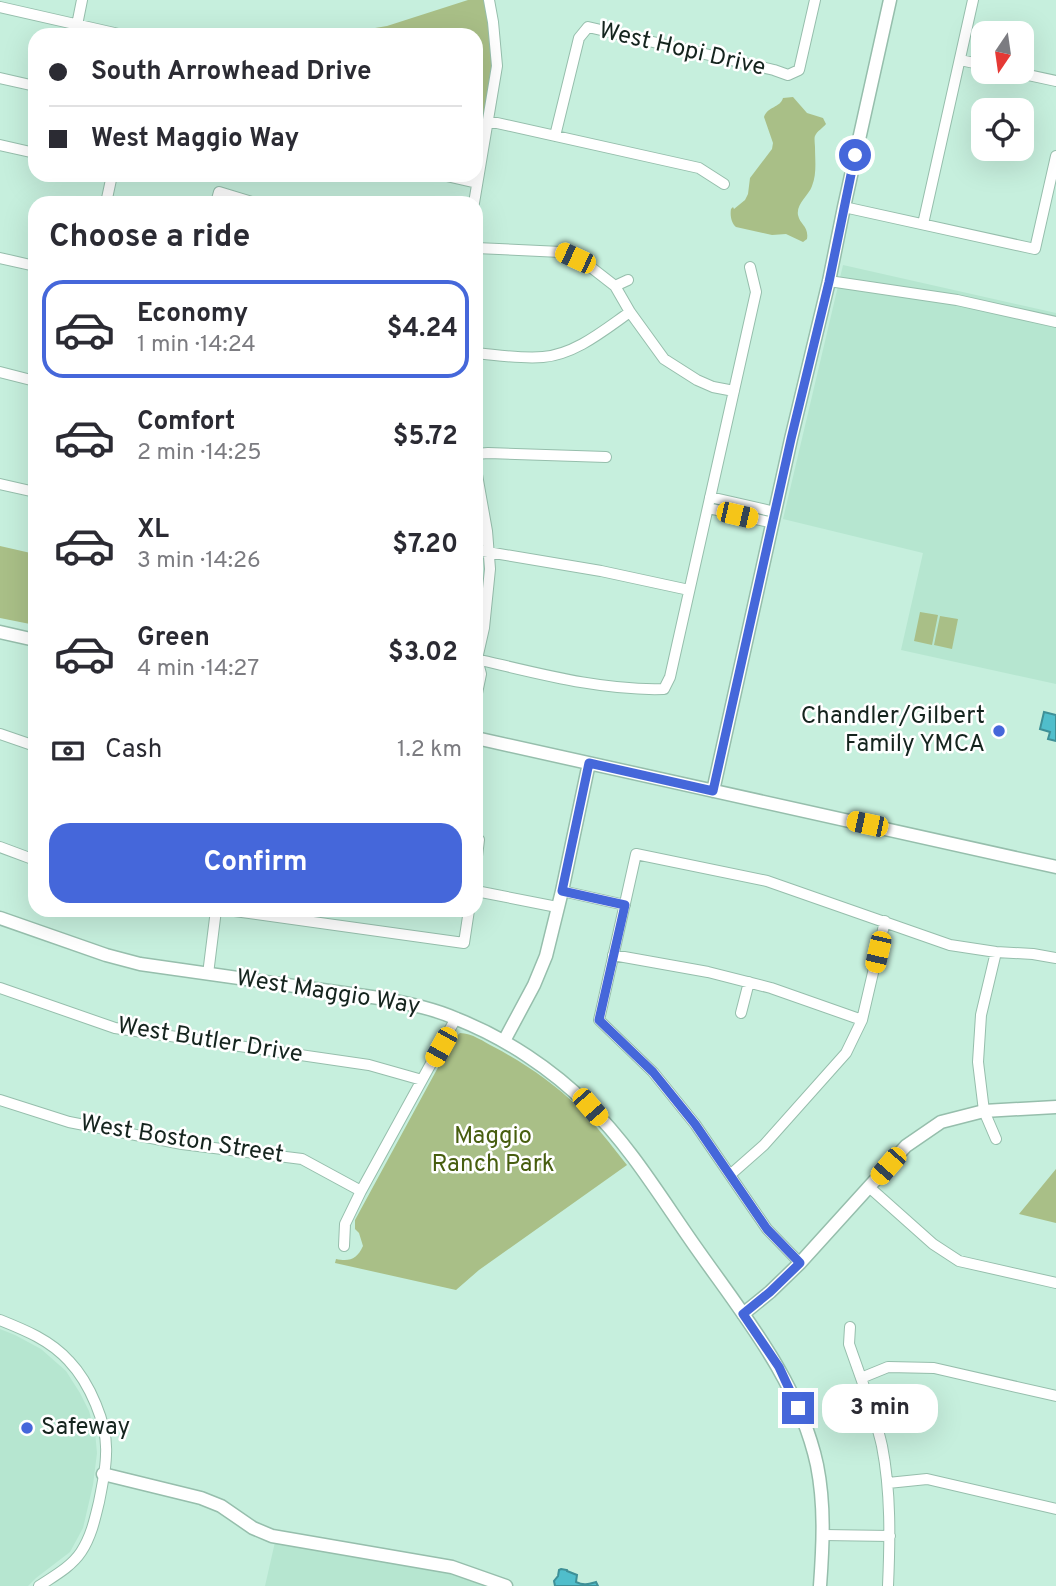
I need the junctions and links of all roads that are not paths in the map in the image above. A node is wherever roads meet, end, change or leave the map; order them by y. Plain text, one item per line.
1 (82, 0) edge
2 (489, 0) edge
3 (815, 0) edge
4 (890, 0) edge
5 (974, 0) edge
6 (0, 7) edge
7 (77, 25) junction
8 (91, 28) edge
9 (960, 60) junction
10 (971, 62) edge
11 (1034, 76) edge
12 (0, 78) edge
13 (1056, 81) edge
14 (28, 84) edge
15 (488, 121) junction
16 (555, 136) junction
17 (0, 145) edge
18 (483, 149) edge
19 (28, 151) edge
20 (1056, 156) edge
21 (473, 182) edge
22 (477, 183) joint
23 (724, 184) dead end
24 (475, 196) edge
25 (844, 206) junction
26 (923, 224) junction
27 (483, 248) edge
28 (0, 258) edge
29 (28, 264) edge
30 (750, 267) dead end
31 (628, 280) dead end
32 (829, 282) junction
33 (615, 286) junction
34 (630, 312) junction
35 (1056, 322) edge
36 (483, 354) edge
37 (0, 372) edge
38 (28, 378) edge
39 (734, 390) junction
40 (483, 454) edge
41 (607, 457) dead end
42 (0, 484) edge
43 (28, 490) edge
44 (710, 497) junction
45 (483, 508) edge
46 (708, 508) junction
47 (774, 518) junction
48 (483, 552) edge
49 (489, 553) junction
50 (689, 590) junction
51 (483, 622) edge
52 (0, 632) edge
53 (28, 638) edge
54 (483, 661) edge
55 (0, 734) edge
56 (483, 740) edge
57 (28, 744) edge
58 (589, 763) junction
59 (713, 791) junction
60 (0, 847) edge
61 (28, 857) edge
62 (1056, 867) edge
63 (562, 891) junction
64 (483, 892) edge
65 (625, 905) junction
66 (557, 907) junction
67 (215, 917) edge
68 (277, 917) edge
69 (469, 917) edge
70 (0, 918) edge
71 (885, 921) junction
72 (996, 953) junction
73 (613, 955) junction
74 (1056, 958) edge
75 (208, 974) junction
76 (749, 982) junction
77 (0, 988) edge
78 (741, 1013) dead end
79 (456, 1018) junction
80 (862, 1020) junction
81 (504, 1041) junction
82 (422, 1080) junction
83 (0, 1100) edge
84 (1056, 1107) edge
85 (984, 1111) junction
86 (996, 1139) dead end
87 (730, 1175) junction
88 (869, 1187) junction
89 (361, 1191) junction
90 (344, 1246) dead end
91 (800, 1263) junction
92 (1056, 1283) edge
93 (743, 1314) junction
94 (0, 1320) edge
95 (850, 1327) dead end
96 (861, 1378) junction
97 (1056, 1396) edge
98 (103, 1474) junction
99 (888, 1483) junction
100 (1056, 1509) edge
101 (824, 1535) junction
102 (890, 1536) junction
103 (39, 1586) edge
104 (506, 1586) edge
105 (820, 1586) edge
106 (888, 1586) edge

1 - 7 street
2 - 15 street
3 - 16 street, West Hopi Drive
4 - 25 street
5 - 9 street
6 - 7 street
7 - 8 street
9 - 10 street
9 - 26 street
11 - 13 street
12 - 14 street
15 - 16 street
15 - 18 street
16 - 23 street
17 - 19 street
20 - 26 street
21 - 22 street
22 - 24 street
25 - 26 street
25 - 32 street
27 - 33 street
28 - 29 street
30 - 39 street
31 - 33 street
32 - 35 street
32 - 47 street
33 - 34 street
34 - 36 street
34 - 39 street
37 - 38 street
39 - 44 street
40 - 41 street
42 - 43 street
44 - 46 street
44 - 47 street
45 - 49 street
46 - 47 street
46 - 50 street
47 - 59 street
48 - 49 street
49 - 50 street
49 - 51 street
50 - 54 street
52 - 53 street
55 - 57 street
56 - 58 street
58 - 59 street
58 - 63 street
59 - 62 street
60 - 61 street
63 - 65 street
63 - 66 street
64 - 66 street
65 - 71 street
65 - 73 street
66 - 81 street
67 - 75 street
68 - 69 street
70 - 75 street, West Maggio Way
71 - 72 street
71 - 80 street
72 - 74 street
72 - 85 street
73 - 76 street
73 - 87 street
75 - 79 street, West Maggio Way
76 - 78 street
76 - 80 street
77 - 82 street, West Butler Drive
79 - 81 street, West Maggio Way
79 - 82 street
80 - 87 street
81 - 93 street, West Maggio Way
82 - 89 street
83 - 89 street, West Boston Street
84 - 85 street
85 - 86 street
85 - 88 street
87 - 91 street
88 - 91 street
88 - 92 street
89 - 90 street
91 - 93 street
93 - 101 street, West Maggio Way
94 - 98 street
95 - 96 street
96 - 97 street
96 - 99 street
98 - 103 street
98 - 104 street
99 - 100 street
99 - 102 street
101 - 102 street
101 - 105 street, West Maggio Way
102 - 106 street

